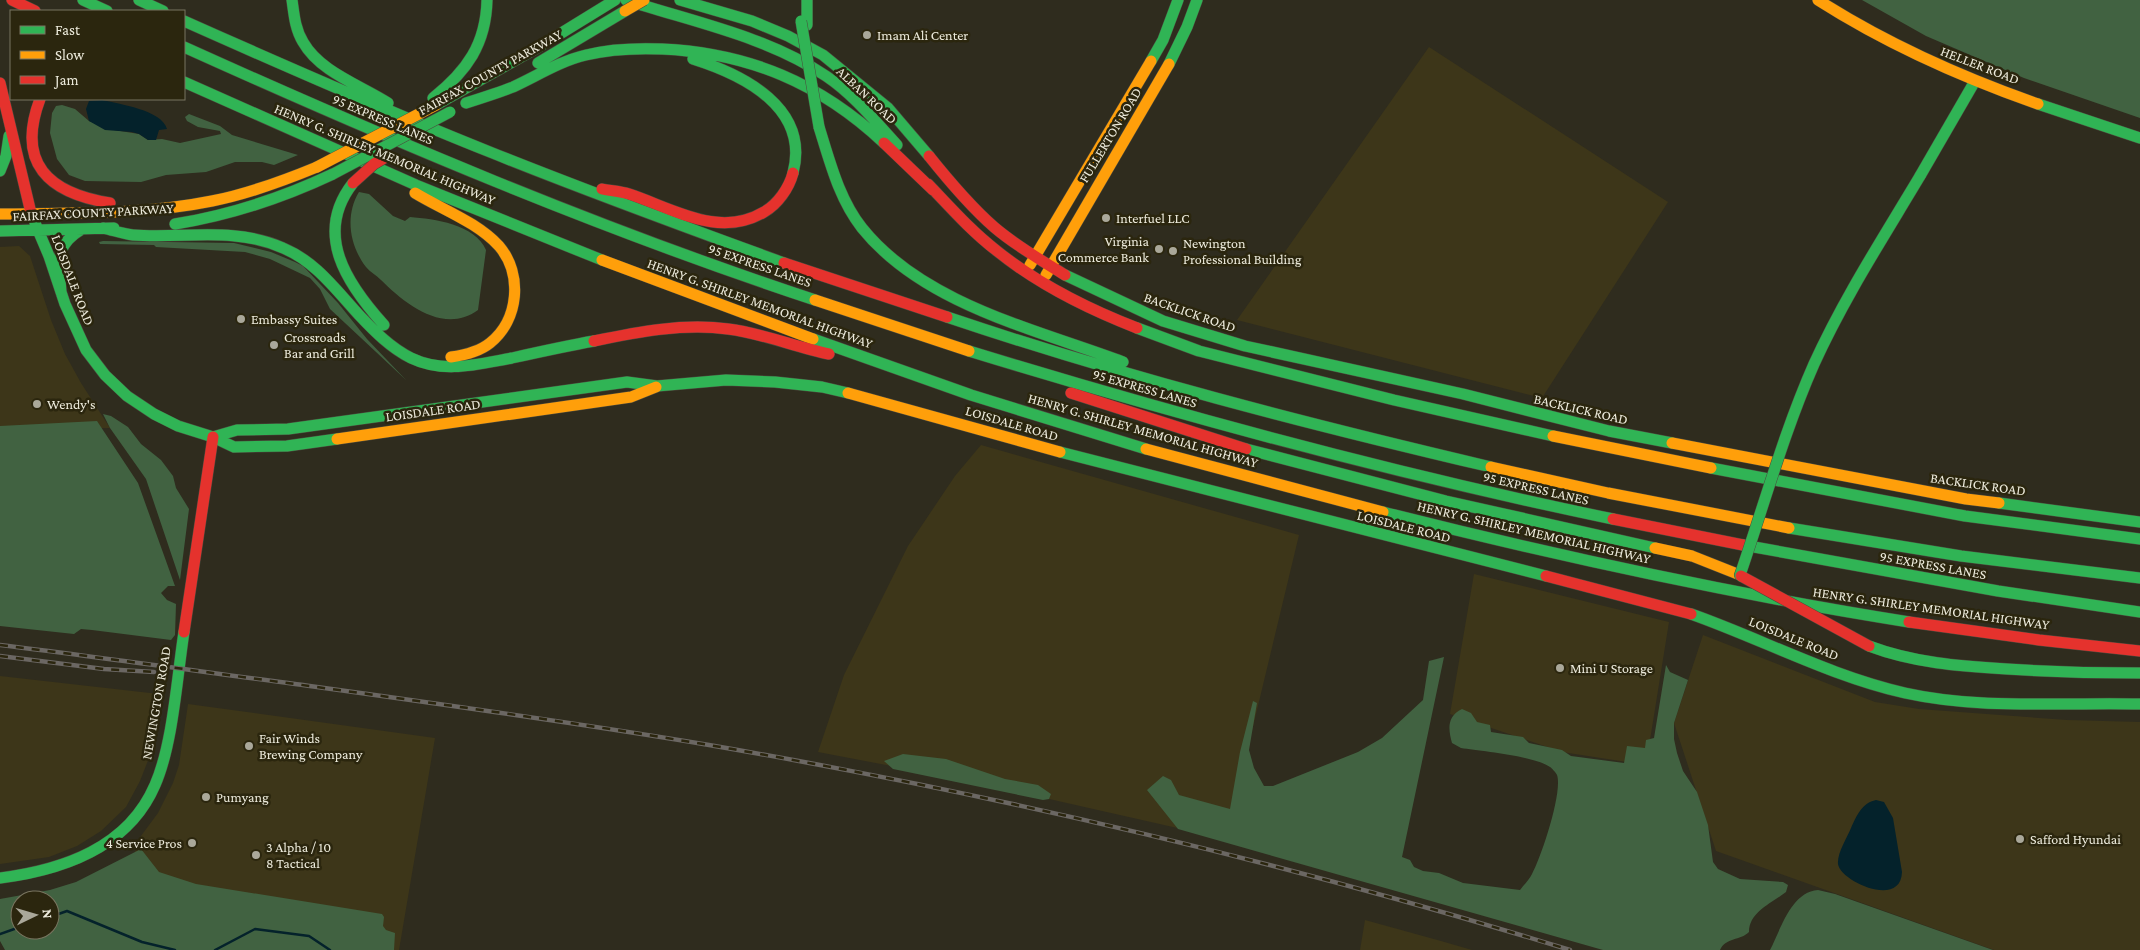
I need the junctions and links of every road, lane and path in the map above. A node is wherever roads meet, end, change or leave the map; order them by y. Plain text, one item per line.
1 (12, 0) edge
2 (83, 0) edge
3 (140, 0) edge
4 (292, 0) edge
5 (487, 0) edge
6 (644, 0) edge
7 (680, 0) edge
8 (800, 0) edge
9 (807, 0) edge
10 (1178, 0) edge
11 (1197, 0) edge
12 (1818, 0) edge
13 (612, 2) edge
14 (626, 4) edge
15 (33, 10) edge
16 (105, 10) edge
17 (161, 10) edge
18 (185, 21) edge
19 (804, 23) junction
20 (185, 47) edge
21 (656, 49) junction
22 (1976, 81) junction
23 (185, 82) edge
24 (0, 83) edge
25 (40, 100) edge
26 (432, 104) junction
27 (466, 104) junction
28 (211, 108) dead end
29 (450, 112) junction
30 (8, 113) junction
31 (276, 124) junction
32 (419, 124) junction
33 (2140, 138) edge
34 (379, 170) junction
35 (0, 171) edge
36 (562, 182) junction
37 (933, 190) junction
38 (213, 201) junction
39 (31, 213) junction
40 (0, 214) edge
41 (103, 228) junction
42 (82, 229) junction
43 (38, 230) junction
44 (0, 231) edge
45 (1035, 257) junction
46 (1050, 267) junction
47 (1026, 271) junction
48 (1042, 282) junction
49 (60, 292) junction
50 (956, 347) junction
51 (879, 362) junction
52 (657, 386) junction
53 (1207, 396) junction
54 (213, 437) junction
55 (2140, 522) edge
56 (2140, 539) edge
57 (1740, 575) junction
58 (2140, 578) edge
59 (2140, 612) edge
60 (2140, 651) edge
61 (2140, 672) edge
62 (2140, 704) edge
63 (0, 878) edge

1 - 15 main road
2 - 16 main road
3 - 17 main road
4 - 32 main road
5 - 26 main road
6 - 14 main road, FAIRFAX COUNTY PARKWAY, bridge
7 - 45 main road, ALBAN ROAD
8 - 19 main road
9 - 19 main road
10 - 45 main road, FULLERTON ROAD
11 - 46 main road, FULLERTON ROAD
12 - 22 main road, HELLER ROAD
13 - 26 main road, FAIRFAX COUNTY PARKWAY
14 - 27 main road, FAIRFAX COUNTY PARKWAY
14 - 37 main road, ALBAN ROAD
18 - 32 main road
19 - 53 main road, bridge
20 - 50 main road, 95 EXPRESS LANES
21 - 27 main road
21 - 36 main road
21 - 37 main road
22 - 33 main road, HELLER ROAD
22 - 57 main road, bridge
23 - 31 main road, HENRY G. SHIRLEY MEMORIAL HIGHWAY
24 - 30 main road
25 - 38 main road
26 - 38 main road, FAIRFAX COUNTY PARKWAY, bridge
27 - 29 main road, FAIRFAX COUNTY PARKWAY
28 - 31 main road
29 - 34 main road, bridge
29 - 41 main road, FAIRFAX COUNTY PARKWAY, bridge
30 - 35 main road
30 - 39 main road, LOISDALE ROAD
31 - 34 main road, HENRY G. SHIRLEY MEMORIAL HIGHWAY
32 - 36 main road
34 - 51 main road, HENRY G. SHIRLEY MEMORIAL HIGHWAY
36 - 53 main road
37 - 47 main road, ALBAN ROAD
38 - 39 main road, FAIRFAX COUNTY PARKWAY
39 - 40 main road, FAIRFAX COUNTY PARKWAY
39 - 43 main road, LOISDALE ROAD
41 - 42 main road, FAIRFAX COUNTY PARKWAY
41 - 51 main road
42 - 43 main road, FAIRFAX COUNTY PARKWAY
42 - 49 main road
43 - 44 main road, FAIRFAX COUNTY PARKWAY
43 - 49 main road, LOISDALE ROAD
45 - 46 main road, BACKLICK ROAD
45 - 47 main road, FULLERTON ROAD
46 - 48 main road, FULLERTON ROAD
46 - 55 main road, BACKLICK ROAD
47 - 48 main road, ALBAN ROAD
48 - 56 main road
49 - 54 main road, LOISDALE ROAD
50 - 57 main road
50 - 59 main road, 95 EXPRESS LANES
51 - 60 main road, HENRY G. SHIRLEY MEMORIAL HIGHWAY
52 - 54 main road, LOISDALE ROAD
52 - 54 main road, LOISDALE ROAD
52 - 62 main road, LOISDALE ROAD
53 - 58 main road
54 - 63 main road, NEWINGTON ROAD
57 - 61 main road, bridge

